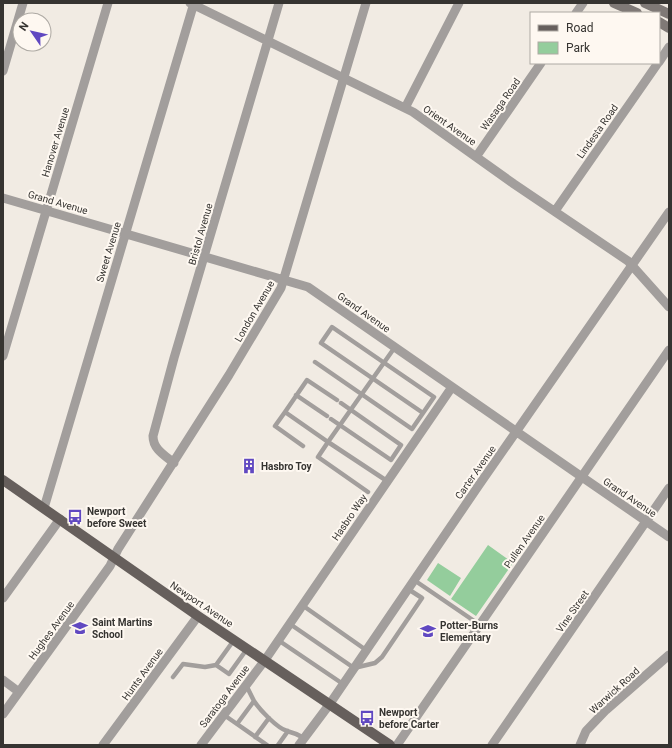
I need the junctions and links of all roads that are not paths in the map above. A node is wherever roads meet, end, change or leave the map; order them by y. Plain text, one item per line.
1 (23, 3) edge
2 (108, 3) edge
3 (279, 3) edge
4 (366, 3) edge
5 (459, 3) edge
6 (583, 3) edge
7 (614, 3) edge
8 (645, 3) edge
9 (192, 4) edge
10 (577, 12) edge
11 (635, 12) edge
12 (668, 12) edge
13 (663, 25) edge
14 (268, 41) junction
15 (669, 47) edge
16 (660, 59) edge
17 (541, 64) edge
18 (657, 64) edge
19 (3, 72) edge
20 (344, 78) junction
21 (405, 108) junction
22 (476, 158) junction
23 (3, 198) edge
24 (46, 211) junction
25 (555, 211) junction
26 (669, 212) edge
27 (125, 233) junction
28 (205, 257) junction
29 (632, 265) junction
30 (284, 280) junction
31 (669, 308) edge
32 (395, 347) junction
33 (669, 350) edge
34 (3, 356) edge
35 (315, 362) dead end
36 (384, 363) junction
37 (373, 378) junction
38 (452, 387) junction
39 (362, 394) junction
40 (296, 395) junction
41 (350, 409) junction
42 (285, 412) junction
43 (423, 413) junction
44 (340, 425) junction
45 (517, 432) junction
46 (328, 442) junction
47 (303, 446) dead end
48 (174, 463) junction
49 (582, 477) junction
50 (387, 481) junction
51 (4, 482) edge
52 (669, 488) edge
53 (368, 492) dead end
54 (44, 508) junction
55 (60, 519) junction
56 (647, 521) junction
57 (669, 536) edge
58 (114, 557) junction
59 (414, 580) junction
60 (408, 589) junction
61 (3, 598) edge
62 (302, 605) junction
63 (198, 616) junction
64 (290, 624) junction
65 (480, 625) junction
66 (234, 640) junction
67 (278, 640) junction
68 (247, 649) junction
69 (366, 650) junction
70 (669, 655) edge
71 (264, 660) junction
72 (216, 665) junction
73 (354, 668) junction
74 (173, 677) dead end
75 (3, 680) edge
76 (343, 684) junction
77 (246, 685) junction
78 (19, 692) junction
79 (254, 701) junction
80 (330, 705) junction
81 (3, 714) edge
82 (224, 715) junction
83 (269, 718) junction
84 (237, 724) junction
85 (288, 731) junction
86 (255, 737) junction
87 (302, 742) edge
88 (104, 745) edge
89 (202, 745) edge
90 (267, 745) edge
91 (278, 745) edge
92 (390, 745) edge
93 (397, 745) edge
94 (492, 745) edge
95 (580, 745) edge

1 - 19 street
2 - 24 street, Hanover Avenue
3 - 14 street, Bristol Avenue
4 - 20 street, London Avenue
5 - 21 street
6 - 10 street
7 - 11 street
8 - 12 street
9 - 14 street, Orient Avenue
9 - 27 street, Sweet Avenue
12 - 13 lane
14 - 20 street, Orient Avenue
14 - 28 street, Bristol Avenue
15 - 16 street, Lindesta Road
17 - 22 street, Wasaga Road
18 - 25 street, Lindesta Road
20 - 21 street, Orient Avenue
20 - 30 street, London Avenue
21 - 22 street, Orient Avenue
22 - 25 street, Orient Avenue
23 - 24 street, Grand Avenue
24 - 27 street, Grand Avenue
24 - 34 street, Hanover Avenue
25 - 29 street, Orient Avenue
26 - 29 street, Carter Avenue
27 - 28 street, Grand Avenue
27 - 54 street, Sweet Avenue
28 - 30 street, Grand Avenue
28 - 48 street, Bristol Avenue
29 - 31 street, Orient Avenue
29 - 45 street, Carter Avenue
30 - 32 street, Grand Avenue
30 - 48 street, London Avenue
32 - 36 lane
32 - 38 street, Grand Avenue
33 - 49 street, Pullen Avenue
35 - 39 lane
36 - 37 lane
36 - 37 lane
36 - 43 lane
37 - 39 lane
37 - 43 lane
38 - 45 street, Grand Avenue
38 - 50 street, Hasbro Way
39 - 41 lane
39 - 43 lane
40 - 41 lane
40 - 42 lane
40 - 44 lane
41 - 44 lane
41 - 44 lane
42 - 46 lane
42 - 47 lane
44 - 46 lane
45 - 49 street, Grand Avenue
45 - 59 street, Carter Avenue
46 - 50 lane
46 - 53 lane
48 - 58 street, London Avenue
49 - 56 street, Grand Avenue
49 - 65 street, Pullen Avenue
50 - 62 street, Hasbro Way
51 - 54 main road, Newport Avenue
52 - 56 street, Vine Street
54 - 55 main road, Newport Avenue
55 - 58 main road, Newport Avenue
55 - 61 street
56 - 57 street, Grand Avenue
56 - 94 street, Vine Street
58 - 63 main road, Newport Avenue
58 - 78 street, Hughes Avenue
59 - 60 street, Carter Avenue
59 - 65 lane
60 - 69 street, Carter Avenue
60 - 73 lane
62 - 64 street, Hasbro Way
62 - 69 lane
63 - 66 main road, Newport Avenue
63 - 88 street, Hunts Avenue
64 - 67 street, Hasbro Way
64 - 73 lane
65 - 93 street, Pullen Avenue
66 - 68 main road, Newport Avenue
66 - 72 lane
67 - 71 street, Hasbro Way
67 - 76 lane
68 - 71 main road, Newport Avenue
68 - 72 lane
69 - 73 street, Carter Avenue
70 - 95 street, Warwick Road
71 - 77 street, Saratoga Avenue
71 - 80 main road, Newport Avenue
72 - 74 lane
73 - 76 street, Carter Avenue
75 - 78 street
76 - 80 street, Carter Avenue
77 - 79 lane
77 - 82 street, Saratoga Avenue
78 - 81 street, Hughes Avenue
79 - 83 lane
79 - 84 lane
80 - 87 street, Carter Avenue
80 - 92 main road, Newport Avenue
82 - 84 lane
82 - 89 street, Saratoga Avenue
83 - 85 lane
83 - 86 lane
84 - 86 lane
85 - 87 lane
85 - 91 lane
86 - 90 lane

